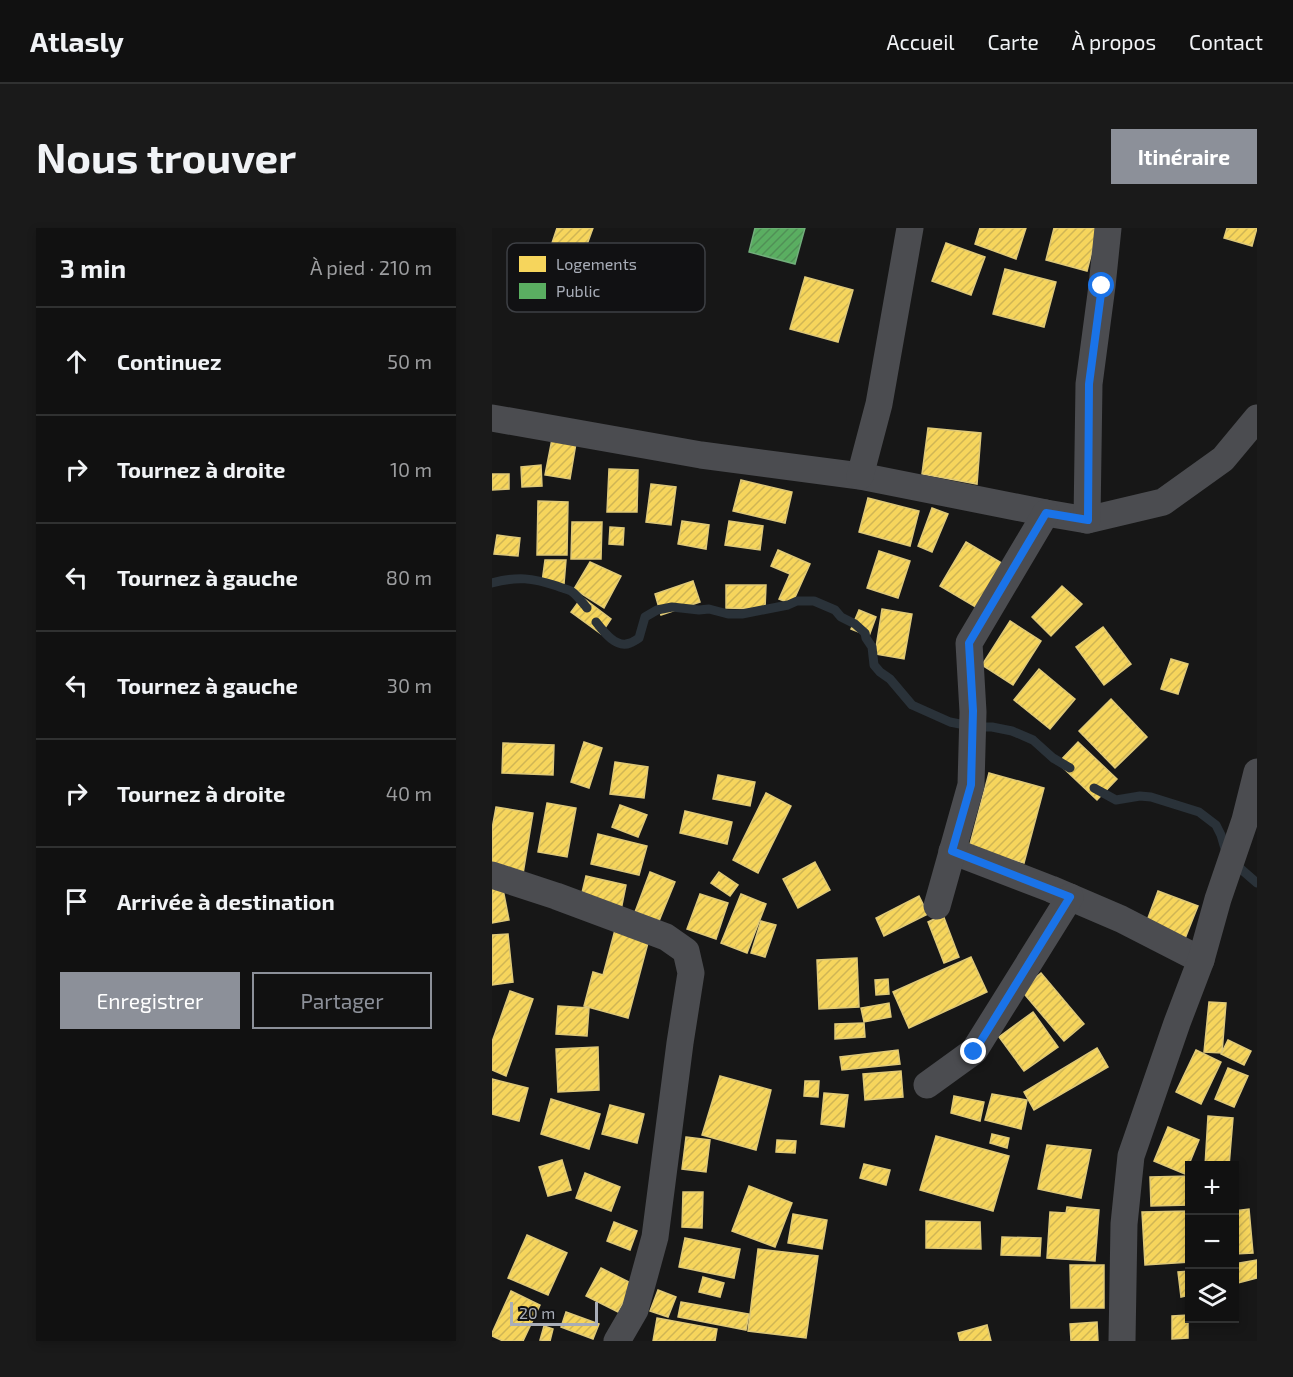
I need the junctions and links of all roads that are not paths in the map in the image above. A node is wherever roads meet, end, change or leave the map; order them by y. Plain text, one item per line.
1 (910, 228) edge
2 (1108, 228) edge
3 (492, 418) edge
4 (1257, 418) edge
5 (860, 476) junction
6 (1046, 513) junction
7 (1088, 520) junction
8 (1257, 772) edge
9 (952, 851) junction
10 (492, 875) edge
11 (1070, 897) junction
12 (937, 906) dead end
13 (1201, 960) junction
14 (927, 1085) dead end
15 (617, 1341) edge
16 (1122, 1341) edge

1 - 5 street
2 - 7 street
3 - 5 street
4 - 7 street
5 - 6 street
6 - 7 street
6 - 9 street
8 - 13 street
9 - 11 street
9 - 12 street
10 - 15 street
11 - 13 street
11 - 14 street
13 - 16 street

